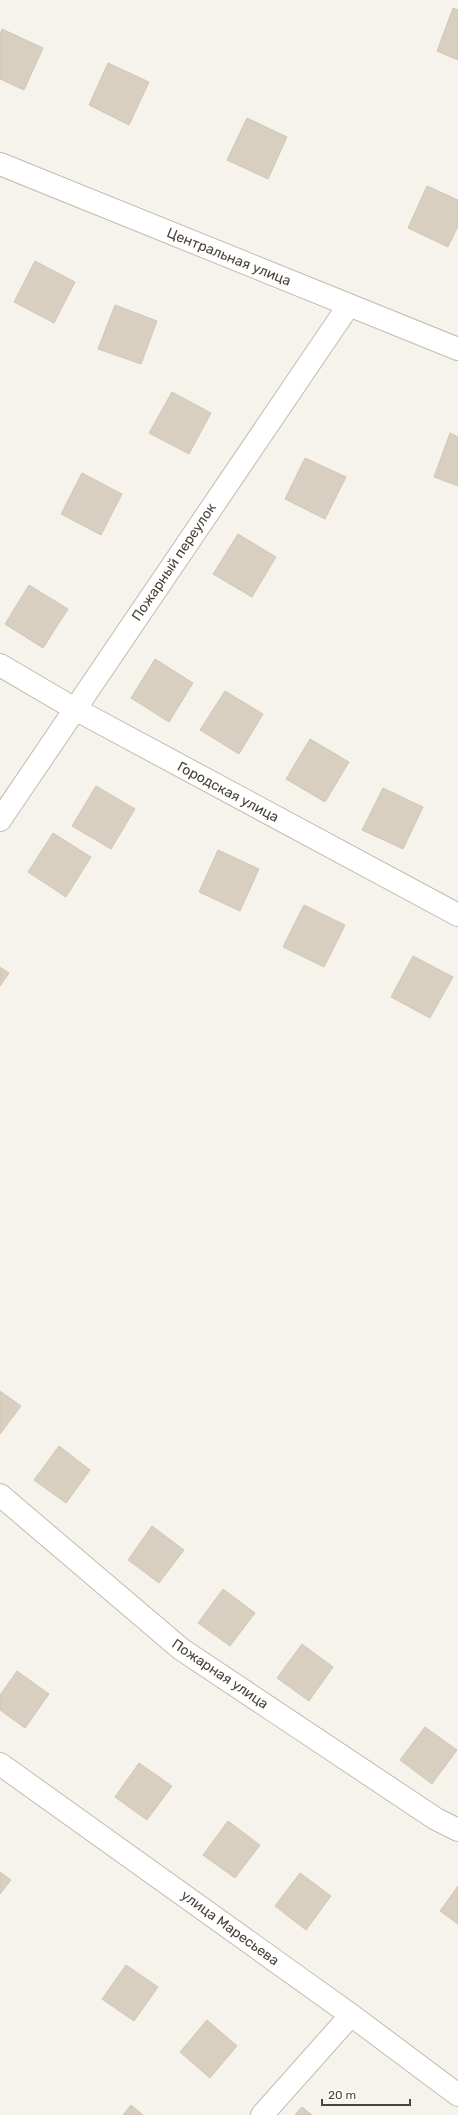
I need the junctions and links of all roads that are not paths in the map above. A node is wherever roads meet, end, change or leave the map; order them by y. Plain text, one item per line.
1 (0, 164) edge
2 (349, 305) junction
3 (458, 349) edge
4 (0, 665) edge
5 (75, 709) junction
6 (0, 820) edge
7 (458, 915) edge
8 (0, 1495) edge
9 (0, 1764) edge
10 (458, 1830) edge
11 (351, 2015) junction
12 (458, 2095) edge
13 (262, 2115) edge

1 - 2 street, Центральная улица
2 - 3 street, Центральная улица
2 - 5 street, Пожарный переулок
4 - 5 street, Городская улица
5 - 6 street, Пожарный переулок
5 - 7 street, Городская улица
8 - 10 street, Пожарная улица
9 - 11 street, улица Маресьева
11 - 12 street, улица Маресьева
11 - 13 street

